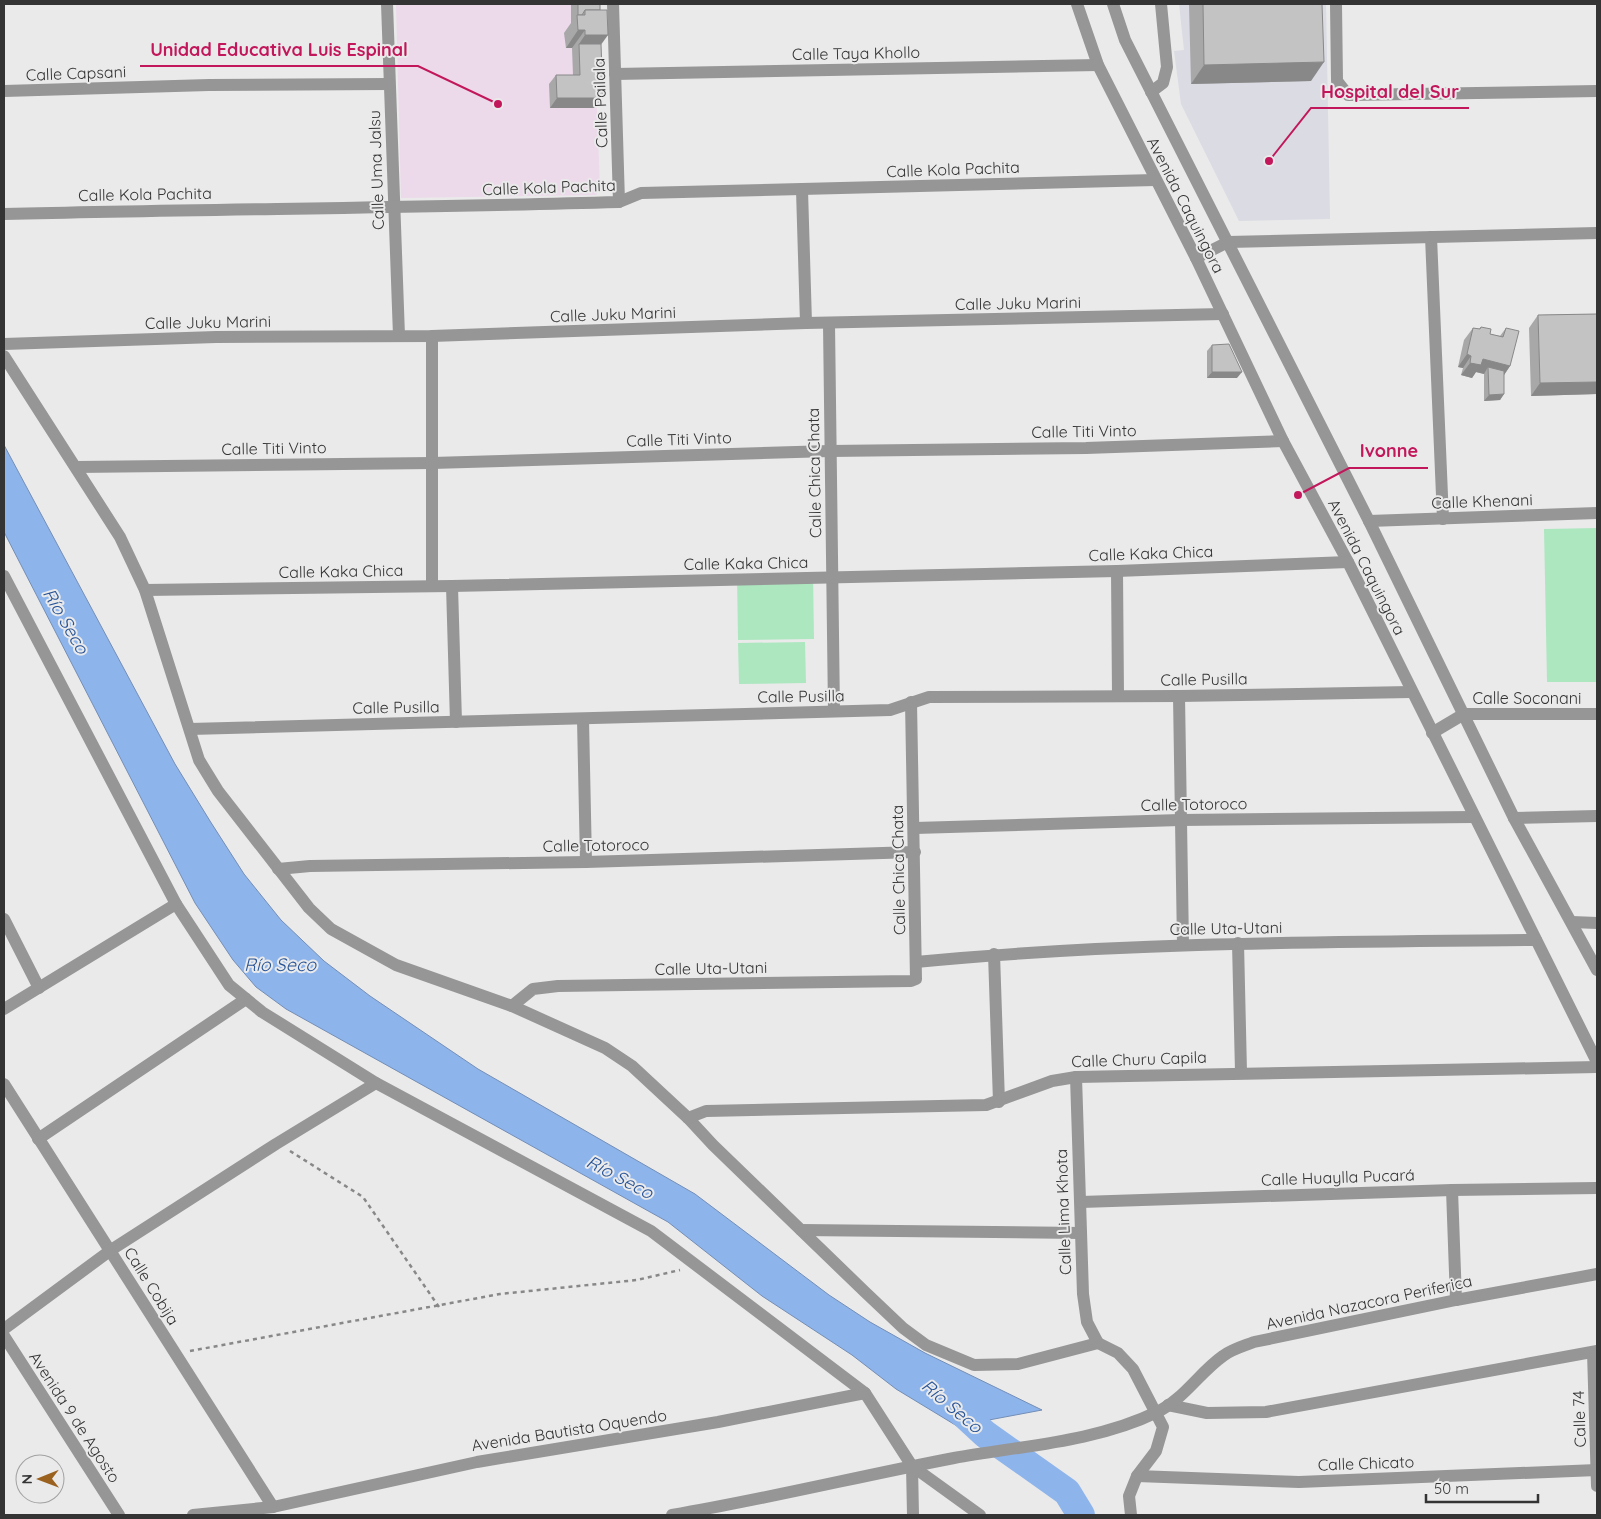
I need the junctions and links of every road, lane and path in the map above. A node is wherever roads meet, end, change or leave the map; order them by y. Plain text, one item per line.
1 (387, 4) edge
2 (613, 4) edge
3 (1077, 4) edge
4 (1113, 4) edge
5 (1162, 4) edge
6 (1336, 4) edge
7 (1098, 65) junction
8 (615, 74) junction
9 (389, 84) junction
10 (4, 91) edge
11 (1597, 91) edge
12 (1151, 92) junction
13 (1154, 180) junction
14 (802, 190) junction
15 (619, 202) junction
16 (394, 209) junction
17 (4, 214) edge
18 (1597, 233) edge
19 (1431, 236) junction
20 (1228, 242) junction
21 (1196, 258) junction
22 (1223, 314) junction
23 (806, 324) junction
24 (829, 324) junction
25 (399, 336) junction
26 (432, 336) junction
27 (4, 344) edge
28 (4, 356) edge
29 (1283, 441) junction
30 (830, 451) junction
31 (432, 463) junction
32 (76, 466) junction
33 (1597, 513) edge
34 (1443, 519) junction
35 (1369, 521) junction
36 (1348, 562) junction
37 (1117, 571) junction
38 (4, 576) edge
39 (834, 578) junction
40 (432, 586) junction
41 (452, 586) junction
42 (145, 590) junction
43 (1411, 692) junction
44 (1118, 696) junction
45 (1179, 696) junction
46 (911, 702) junction
47 (834, 712) junction
48 (1464, 714) junction
49 (1597, 714) edge
50 (583, 719) junction
51 (456, 722) junction
52 (190, 729) junction
53 (1432, 732) junction
54 (1597, 816) edge
55 (1474, 817) junction
56 (1514, 818) junction
57 (1180, 820) junction
58 (915, 828) junction
59 (914, 852) junction
60 (586, 862) junction
61 (278, 869) junction
62 (176, 904) junction
63 (4, 920) edge
64 (1572, 922) junction
65 (1597, 923) edge
66 (1536, 940) junction
67 (1238, 943) junction
68 (1183, 945) junction
69 (994, 954) junction
70 (916, 962) junction
71 (1597, 970) edge
72 (916, 979) joint
73 (39, 988) junction
74 (246, 1000) junction
75 (512, 1006) junction
76 (4, 1009) edge
77 (1597, 1062) edge
78 (1597, 1066) edge
79 (1241, 1072) junction
80 (1076, 1077) junction
81 (376, 1082) junction
82 (4, 1084) edge
83 (999, 1102) junction
84 (688, 1118) junction
85 (38, 1139) junction
86 (276, 1144) junction
87 (1597, 1188) edge
88 (1452, 1190) junction
89 (1081, 1202) junction
90 (801, 1230) junction
91 (1081, 1233) junction
92 (111, 1250) junction
93 (699, 1266) junction
94 (1597, 1274) edge
95 (1456, 1300) junction
96 (439, 1307) junction
97 (4, 1329) edge
98 (4, 1336) edge
99 (1098, 1343) junction
100 (1595, 1352) edge
101 (176, 1353) junction
102 (865, 1393) junction
103 (1168, 1405) junction
104 (1157, 1412) junction
105 (1597, 1443) edge
106 (912, 1466) junction
107 (1597, 1470) edge
108 (1137, 1476) junction
109 (1597, 1486) edge
110 (273, 1506) junction
111 (118, 1515) edge
112 (193, 1515) edge
113 (672, 1515) edge
114 (913, 1515) edge
115 (980, 1515) edge
116 (1131, 1515) edge

1 - 9 street, Calle Uma Jalsu
2 - 8 street, Calle Pailala
3 - 7 street, Avenida Caquingora
4 - 12 street, Avenida Caquingora
5 - 12 street
6 - 11 street
7 - 8 street, Calle Taya Khollo
7 - 13 street, Avenida Caquingora
8 - 15 street, Calle Pailala
9 - 10 street, Calle Capsani
9 - 16 street, Calle Uma Jalsu
12 - 20 street, Avenida Caquingora
13 - 14 street, Calle Kola Pachita
13 - 21 street, Avenida Caquingora
14 - 15 street, Calle Kola Pachita
14 - 23 street
15 - 16 street, Calle Kola Pachita
16 - 17 street, Calle Kola Pachita
16 - 25 street, Calle Uma Jalsu
18 - 19 street
19 - 20 street
19 - 34 street
20 - 21 street
20 - 35 street, Avenida Caquingora
21 - 22 street, Avenida Caquingora
22 - 24 street, Calle Juku Marini
22 - 29 street, Avenida Caquingora
23 - 24 street, Calle Juku Marini
23 - 26 street, Calle Juku Marini
24 - 30 street, Calle Chica Chata
25 - 26 street, Calle Juku Marini
25 - 27 street, Calle Juku Marini
26 - 31 street
28 - 32 street
29 - 30 street, Calle Titi Vinto
29 - 36 street, Avenida Caquingora
30 - 31 street, Calle Titi Vinto
30 - 39 street, Calle Chica Chata
31 - 32 street, Calle Titi Vinto
31 - 40 street
32 - 42 street
33 - 34 street, Calle Khenani
34 - 35 street, Calle Khenani
35 - 48 street, Avenida Caquingora
36 - 37 street, Calle Kaka Chica
36 - 43 street, Avenida Caquingora
37 - 39 street, Calle Kaka Chica
37 - 44 street
38 - 62 street
39 - 41 street, Calle Kaka Chica
39 - 47 street, Calle Chica Chata
40 - 41 street, Calle Kaka Chica
40 - 42 street, Calle Kaka Chica
41 - 51 street
42 - 52 street
43 - 45 street, Calle Pusilla
43 - 53 street, Avenida Caquingora
44 - 45 street, Calle Pusilla
44 - 46 street, Calle Pusilla
45 - 57 street
46 - 47 street, Calle Pusilla
46 - 58 street, Calle Chica Chata
47 - 50 street, Calle Pusilla
48 - 49 street, Calle Soconani
48 - 53 street, Calle Soconani
48 - 56 street, Avenida Caquingora
50 - 51 street, Calle Pusilla
50 - 60 street
51 - 52 street, Calle Pusilla
52 - 61 street
53 - 55 street, Avenida Caquingora
54 - 56 street
55 - 57 street, Calle Totoroco
55 - 66 street, Avenida Caquingora
56 - 64 street, Avenida Caquingora
57 - 58 street, Calle Totoroco
57 - 68 street
58 - 59 street, Calle Chica Chata
59 - 60 street, Calle Totoroco
59 - 70 street, Calle Chica Chata
60 - 61 street, Calle Totoroco
61 - 75 street
62 - 73 street
62 - 74 street
63 - 73 street
64 - 65 street
64 - 71 street, Avenida Caquingora
66 - 67 street, Calle Uta-Utani
66 - 77 street, Avenida Caquingora
67 - 68 street, Calle Uta-Utani
67 - 79 street
68 - 69 street, Calle Uta-Utani
69 - 70 street, Calle Uta-Utani
69 - 83 street
70 - 72 street, Calle Chica Chata
72 - 75 street, Calle Uta-Utani
73 - 76 street
74 - 81 street
74 - 85 street
75 - 84 street
78 - 79 street, Calle Churu Capila
79 - 80 street, Calle Churu Capila
80 - 83 street, Calle Churu Capila
80 - 89 street, Calle Lima Khota
81 - 86 street
81 - 93 street
82 - 85 street, Calle Cobija
83 - 84 street, Calle Churu Capila
84 - 90 street
85 - 92 street, Calle Cobija
86 - 92 street
86 - 96 path
87 - 88 street, Calle Huaylla Pucará
88 - 89 street, Calle Huaylla Pucará
88 - 95 street
89 - 91 street, Calle Lima Khota
90 - 91 street
90 - 99 street
91 - 99 street, Calle Lima Khota
92 - 97 street
92 - 101 street, Calle Cobija
93 - 96 path
93 - 102 street
94 - 95 street, Avenida Nazacora Periferica
95 - 103 street, Avenida Nazacora Periferica
96 - 101 path
98 - 111 street, Avenida 9 de Agosto
99 - 104 street
100 - 103 street
100 - 105 street, Calle 74
101 - 110 street, Calle Cobija
102 - 106 street
102 - 110 street, Avenida Bautista Oquendo
103 - 104 street, Avenida Nazacora Periferica
104 - 106 street, Avenida Nazacora Periferica
104 - 108 street
105 - 107 street, Calle 74
106 - 113 street
106 - 114 street
106 - 115 street
107 - 108 street, Calle Chicato
107 - 109 street, Calle 74
108 - 116 street
110 - 112 street, Avenida Bautista Oquendo

